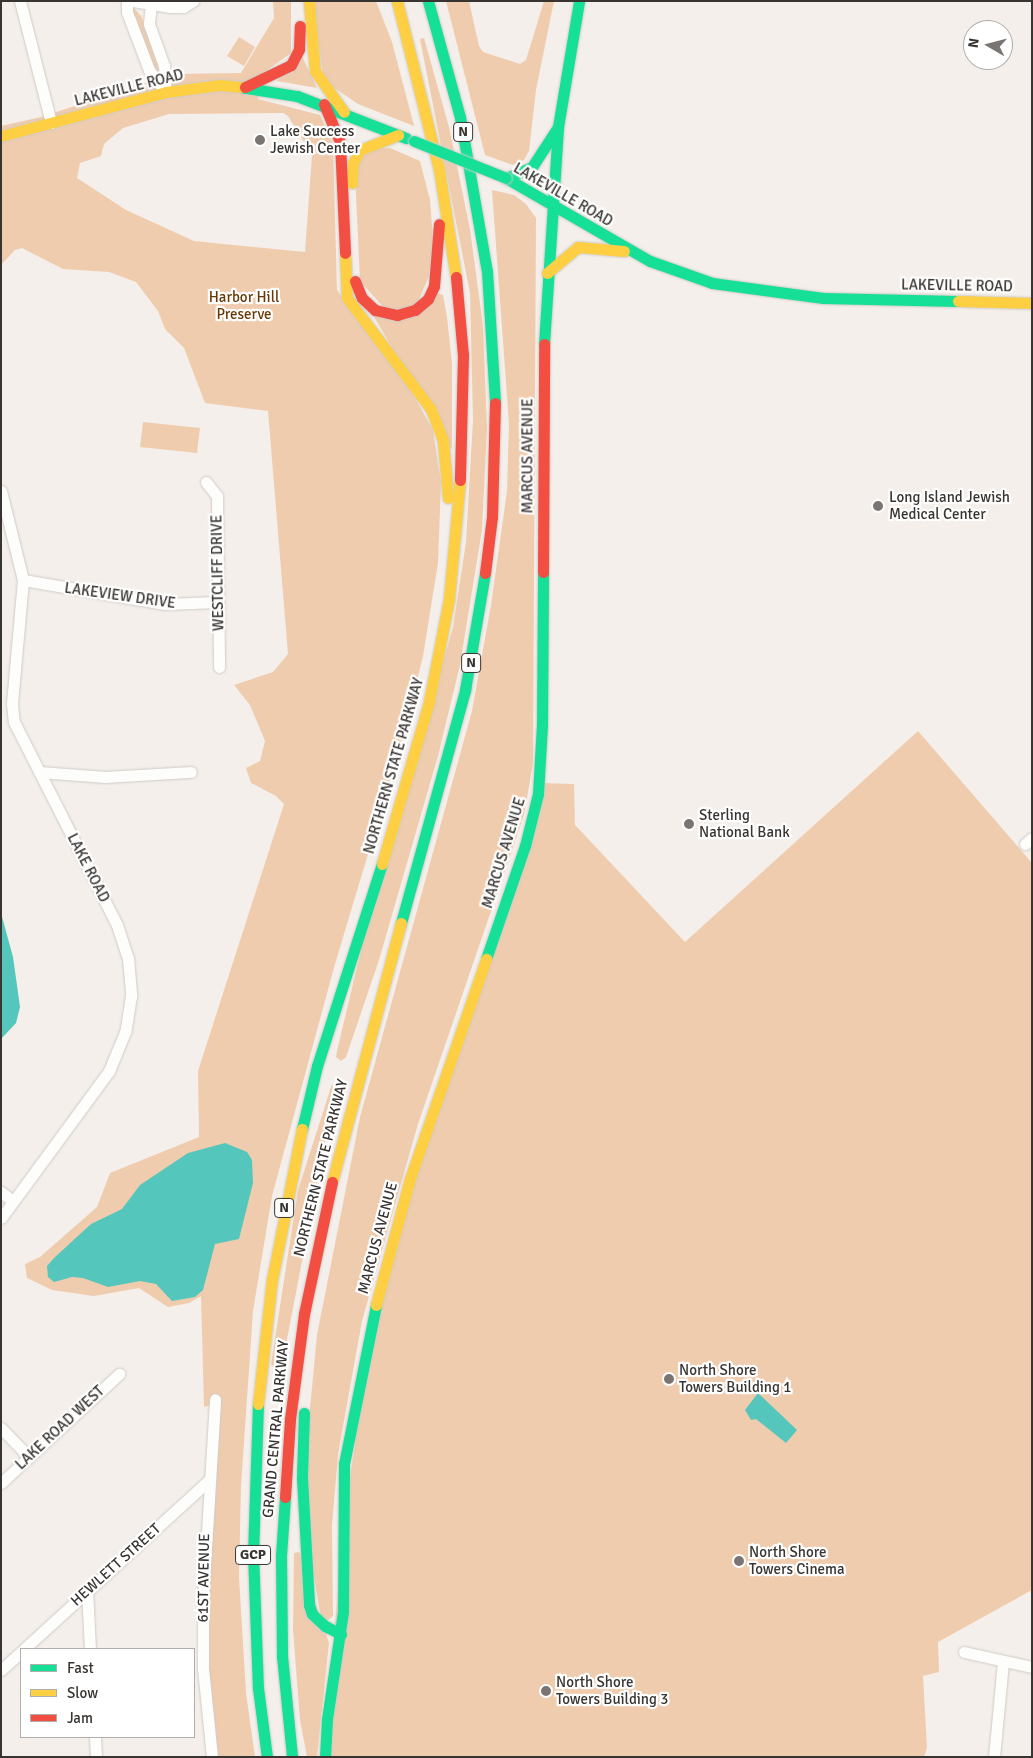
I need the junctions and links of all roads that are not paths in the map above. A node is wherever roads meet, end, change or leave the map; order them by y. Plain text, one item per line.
1 (20, 1) edge
2 (127, 1) edge
3 (133, 1) edge
4 (193, 1) edge
5 (298, 1) edge
6 (309, 1) edge
7 (397, 1) edge
8 (428, 1) edge
9 (432, 1) edge
10 (579, 1) edge
11 (151, 4) junction
12 (387, 15) dead end
13 (436, 30) junction
14 (245, 86) junction
15 (166, 92) junction
16 (324, 104) junction
17 (344, 112) junction
18 (51, 123) junction
19 (558, 127) junction
20 (431, 133) junction
21 (398, 135) junction
22 (1, 136) edge
23 (439, 168) junction
24 (506, 178) junction
25 (552, 204) junction
26 (636, 253) junction
27 (547, 273) junction
28 (1032, 303) edge
29 (206, 482) dead end
30 (1, 491) edge
31 (23, 580) junction
32 (218, 602) junction
33 (220, 667) dead end
34 (437, 668) junction
35 (40, 772) junction
36 (191, 772) dead end
37 (1, 1192) edge
38 (13, 1202) junction
39 (324, 1214) junction
40 (1, 1218) edge
41 (304, 1314) joint
42 (262, 1353) joint
43 (119, 1374) dead end
44 (214, 1399) dead end
45 (1, 1428) edge
46 (29, 1457) junction
47 (208, 1480) junction
48 (1, 1483) edge
49 (87, 1590) junction
50 (341, 1634) junction
51 (25, 1648) edge
52 (90, 1648) edge
53 (964, 1652) dead end
54 (20, 1653) edge
55 (1003, 1661) junction
56 (1032, 1667) edge
57 (1, 1670) edge
58 (95, 1738) edge
59 (96, 1757) edge
60 (212, 1757) edge
61 (267, 1757) edge
62 (292, 1757) edge
63 (325, 1757) edge
64 (994, 1757) edge

1 - 18 street
2 - 15 street
3 - 11 street
4 - 11 street
5 - 14 main road
6 - 17 main road
7 - 20 main road, NORTHERN STATE PARKWAY / N
8 - 13 main road, NORTHERN STATE PARKWAY / N
9 - 13 main road
10 - 19 main road, MARCUS AVENUE
11 - 15 street
12 - 20 main road
13 - 39 main road, NORTHERN STATE PARKWAY / N
14 - 15 main road, LAKEVILLE ROAD
14 - 16 main road, LAKEVILLE ROAD
15 - 18 main road, LAKEVILLE ROAD
16 - 17 main road, LAKEVILLE ROAD
16 - 34 main road
17 - 21 main road, LAKEVILLE ROAD
18 - 22 main road, LAKEVILLE ROAD
19 - 24 main road
19 - 25 main road, MARCUS AVENUE
20 - 23 main road, NORTHERN STATE PARKWAY / N
21 - 23 main road
21 - 24 main road, LAKEVILLE ROAD, bridge
23 - 34 main road, NORTHERN STATE PARKWAY / N
24 - 25 main road, LAKEVILLE ROAD
25 - 26 main road, LAKEVILLE ROAD
25 - 27 main road, MARCUS AVENUE
26 - 27 main road
26 - 28 main road, LAKEVILLE ROAD
27 - 50 main road, MARCUS AVENUE
29 - 32 street, WESTCLIFF DRIVE
30 - 31 street, LAKE ROAD
31 - 32 street, LAKEVIEW DRIVE
31 - 35 street, LAKE ROAD
32 - 33 street, WESTCLIFF DRIVE
34 - 42 main road, NORTHERN STATE PARKWAY / N
35 - 36 street
35 - 38 street, LAKE ROAD
37 - 38 street
38 - 40 street, LAKE ROAD
39 - 41 main road, NORTHERN STATE PARKWAY / N
39 - 50 main road
41 - 62 main road, GRAND CENTRAL PARKWAY / GCP
42 - 61 main road, GRAND CENTRAL PARKWAY / GCP
43 - 46 street, LAKE ROAD WEST
44 - 47 street, 61ST AVENUE
45 - 46 street
46 - 48 street, LAKE ROAD WEST
47 - 49 street, HEWLETT STREET
47 - 60 street, 61ST AVENUE
49 - 51 street, HEWLETT STREET
49 - 52 street
50 - 63 main road, MARCUS AVENUE
53 - 55 street
54 - 57 street, HEWLETT STREET
55 - 56 street
55 - 64 street
58 - 59 street

